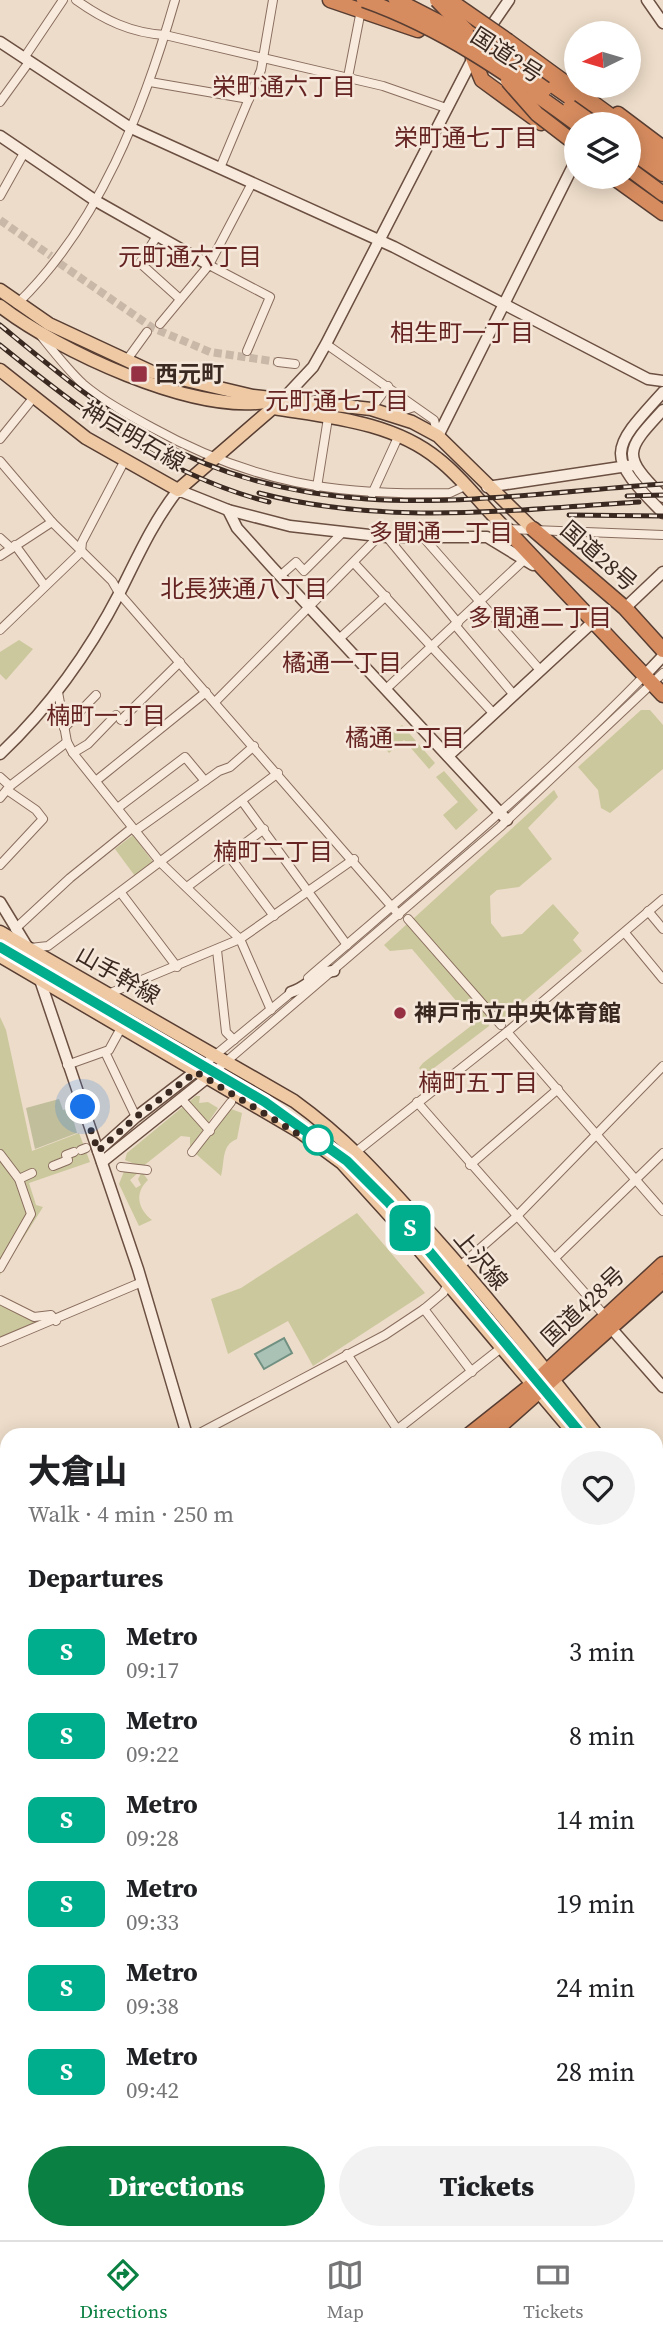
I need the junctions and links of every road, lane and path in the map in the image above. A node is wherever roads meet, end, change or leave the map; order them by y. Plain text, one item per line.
1 (63, 0) edge
2 (76, 0) edge
3 (175, 0) edge
4 (273, 0) edge
5 (330, 0) edge
6 (388, 0) edge
7 (396, 0) edge
8 (437, 0) edge
9 (450, 0) edge
10 (509, 0) edge
11 (647, 0) edge
12 (363, 5) edge
13 (663, 23) edge
14 (165, 35) junction
15 (484, 37) junction
16 (0, 42) edge
17 (262, 57) junction
18 (473, 58) junction
19 (27, 60) junction
20 (564, 74) edge
21 (348, 77) junction
22 (150, 82) junction
23 (596, 98) edge
24 (249, 99) junction
25 (0, 102) edge
26 (446, 108) junction
27 (577, 112) edge
28 (598, 112) edge
29 (600, 112) edge
30 (564, 114) edge
31 (564, 122) edge
32 (129, 127) junction
33 (0, 136) edge
34 (564, 136) edge
35 (564, 138) edge
36 (641, 141) edge
37 (641, 146) edge
38 (663, 148) edge
39 (24, 153) junction
40 (641, 158) edge
41 (663, 160) edge
42 (220, 168) junction
43 (641, 170) edge
44 (663, 174) edge
45 (641, 178) edge
46 (252, 183) junction
47 (564, 184) edge
48 (663, 186) edge
49 (630, 189) edge
50 (638, 189) edge
51 (663, 194) edge
52 (0, 196) edge
53 (96, 201) junction
54 (663, 207) edge
55 (663, 213) edge
56 (157, 236) junction
57 (377, 241) junction
58 (209, 265) junction
59 (0, 290) edge
60 (180, 299) junction
61 (504, 301) junction
62 (18, 304) junction
63 (1, 309) edge
64 (160, 324) dead end
65 (34, 329) junction
66 (147, 332) dead end
67 (326, 344) junction
68 (247, 351) dead end
69 (126, 361) junction
70 (278, 362) tunnel mouth
71 (295, 364) dead end
72 (0, 370) edge
73 (663, 381) edge
74 (388, 386) junction
75 (663, 392) edge
76 (34, 397) junction
77 (279, 403) junction
78 (414, 407) junction
79 (371, 409) junction
80 (663, 410) edge
81 (393, 414) junction
82 (328, 418) junction
83 (399, 436) junction
84 (438, 436) junction
85 (0, 439) edge
86 (125, 460) junction
87 (215, 460) junction
88 (0, 461) edge
89 (628, 466) junction
90 (465, 486) junction
91 (317, 487) junction
92 (487, 487) junction
93 (178, 490) junction
94 (372, 494) junction
95 (663, 497) edge
96 (228, 510) junction
97 (663, 513) edge
98 (52, 522) junction
99 (506, 529) junction
100 (533, 529) junction
101 (343, 532) junction
102 (663, 535) edge
103 (383, 537) junction
104 (423, 537) junction
105 (0, 538) edge
106 (490, 538) junction
107 (13, 547) junction
108 (81, 552) junction
109 (0, 556) edge
110 (525, 559) junction
111 (355, 563) junction
112 (663, 572) edge
113 (280, 576) junction
114 (554, 580) junction
115 (45, 586) junction
116 (119, 593) junction
117 (386, 596) junction
118 (480, 601) junction
119 (309, 606) junction
120 (625, 608) junction
121 (595, 620) junction
122 (457, 624) junction
123 (0, 630) edge
124 (339, 639) junction
125 (432, 645) junction
126 (663, 650) edge
127 (663, 656) edge
128 (180, 663) junction
129 (540, 670) junction
130 (656, 682) edge
131 (386, 690) junction
132 (58, 692) junction
133 (206, 692) junction
134 (96, 695) dead end
135 (514, 695) junction
136 (215, 702) junction
137 (494, 714) junction
138 (64, 728) junction
139 (67, 742) junction
140 (254, 746) junction
141 (73, 753) junction
142 (0, 754) edge
143 (447, 756) junction
144 (278, 773) junction
145 (0, 777) edge
146 (97, 780) junction
147 (205, 781) junction
148 (8, 788) junction
149 (0, 798) edge
150 (242, 801) junction
151 (119, 807) junction
152 (504, 816) junction
153 (264, 829) junction
154 (134, 830) junction
155 (229, 856) junction
156 (354, 859) junction
157 (161, 863) junction
158 (0, 865) edge
159 (187, 887) junction
160 (310, 892) junction
161 (121, 893) junction
162 (663, 899) edge
163 (0, 902) edge
164 (396, 911) junction
165 (648, 911) junction
166 (274, 916) junction
167 (408, 919) dead end
168 (15, 929) junction
169 (663, 929) edge
170 (0, 932) edge
171 (625, 933) junction
172 (240, 939) junction
173 (347, 945) junction
174 (28, 948) junction
175 (217, 950) junction
176 (0, 956) edge
177 (177, 967) junction
178 (334, 971) junction
179 (663, 979) edge
180 (40, 980) junction
181 (291, 992) junction
182 (108, 994) junction
183 (271, 1010) junction
184 (121, 1028) junction
185 (504, 1029) junction
186 (234, 1040) junction
187 (105, 1052) junction
188 (220, 1060) junction
189 (67, 1065) junction
190 (663, 1066) edge
191 (201, 1075) junction
192 (558, 1089) junction
193 (231, 1102) dead end
194 (417, 1102) junction
195 (185, 1103) dead end
196 (136, 1117) junction
197 (209, 1131) junction
198 (597, 1134) junction
199 (356, 1149) junction
200 (81, 1150) dead end
201 (192, 1152) dead end
202 (663, 1153) edge
203 (0, 1154) edge
204 (100, 1156) junction
205 (342, 1163) junction
206 (470, 1165) junction
207 (52, 1166) dead end
208 (121, 1167) dead end
209 (147, 1170) dead end
210 (32, 1173) dead end
211 (19, 1179) junction
212 (635, 1180) junction
213 (663, 1211) edge
214 (516, 1217) junction
215 (555, 1258) junction
216 (663, 1264) edge
217 (460, 1266) junction
218 (0, 1268) edge
219 (663, 1281) edge
220 (142, 1282) junction
221 (449, 1284) junction
222 (0, 1300) edge
223 (424, 1309) junction
224 (56, 1321) junction
225 (608, 1322) junction
226 (0, 1342) edge
227 (501, 1348) junction
228 (347, 1354) junction
229 (472, 1372) junction
230 (550, 1376) junction
231 (663, 1386) edge
232 (537, 1388) junction
233 (185, 1428) edge
234 (209, 1428) edge
235 (397, 1428) edge
236 (405, 1428) edge
237 (479, 1428) edge
238 (503, 1428) edge
239 (569, 1428) edge
240 (591, 1428) edge

1 - 19 street
2 - 14 street
3 - 14 street
4 - 17 street
5 - 12 highway, 国道2号
6 - 15 highway, 国道2号
7 - 27 highway, bridge
8 - 34 highway, bridge
9 - 29 highway, bridge
10 - 15 street
11 - 13 street
12 - 18 highway, 国道2号
12 - 21 street
12 - 30 highway, bridge
14 - 17 street
14 - 22 street
15 - 18 street
15 - 20 highway
15 - 28 highway, 国道2号
16 - 19 street
17 - 21 street
17 - 24 street
18 - 26 street
18 - 31 highway, 国道2号
18 - 35 highway
19 - 25 street
19 - 32 street
21 - 26 street
22 - 24 street
22 - 32 street
23 - 38 highway
24 - 42 street
26 - 57 street
32 - 42 street
32 - 53 street
33 - 39 street
36 - 41 highway
37 - 41 highway
39 - 52 street
39 - 53 street
40 - 44 highway
42 - 46 street
43 - 48 highway
45 - 51 highway
46 - 57 street
46 - 58 street
47 - 61 street
49 - 55 highway
50 - 54 highway
53 - 56 street
53 - 62 street
56 - 58 street
56 - 60 street
57 - 61 street
57 - 67 street
58 - 60 street
58 - 68 street
59 - 62 main road, 神戸明石線
60 - 64 street
61 - 73 street
61 - 84 street
62 - 63 street
62 - 69 main road, 神戸明石線
63 - 65 main road, 神戸明石線
65 - 77 main road, 神戸明石線
65 - 87 street
66 - 69 street
67 - 74 street
67 - 77 street
69 - 77 main road, 神戸明石線
70 - 71 street
72 - 76 main road, 神戸明石線
74 - 78 street
74 - 79 street
75 - 89 street
76 - 85 street
76 - 86 main road, 神戸明石線
77 - 79 main road, 神戸明石線
77 - 82 main road, 神戸明石線
77 - 87 main road, 神戸明石線
78 - 81 street
78 - 84 street
79 - 81 main road, 神戸明石線
80 - 89 street
81 - 84 main road, 神戸明石線
82 - 83 main road, 神戸明石線
82 - 91 street
83 - 90 main road, 神戸明石線
83 - 94 street
84 - 92 main road, 神戸明石線
86 - 93 main road, 神戸明石線
86 - 108 street
87 - 91 street
87 - 93 main road, 神戸明石線
88 - 98 street
89 - 92 street
89 - 95 street
89 - 97 street
90 - 94 street
90 - 99 main road, 神戸明石線
91 - 94 street
92 - 100 main road, 神戸明石線
93 - 96 street
93 - 116 street
96 - 101 street
96 - 113 street
98 - 107 street
98 - 108 street
99 - 100 street
99 - 106 street
99 - 114 highway, 国道28号
100 - 102 street
100 - 120 highway, 国道28号
101 - 103 street
101 - 113 street
103 - 104 street
103 - 111 street
103 - 122 street
104 - 106 street
104 - 118 street
105 - 107 street
106 - 110 street
107 - 109 street
107 - 115 street
108 - 115 street
108 - 116 street
110 - 114 street
110 - 118 street
111 - 117 street
111 - 119 street
112 - 120 street
113 - 119 street
114 - 121 highway, 国道28号
115 - 123 street
116 - 128 street
116 - 132 street
117 - 124 street
117 - 125 street
118 - 122 street
118 - 129 street
119 - 124 street
119 - 136 street
120 - 126 highway, 国道28号
121 - 129 street
121 - 130 highway, 国道28号
122 - 125 street
122 - 135 street
124 - 131 street
125 - 131 street
125 - 137 street
127 - 130 street
128 - 133 street
128 - 141 street
129 - 135 street
130 - 152 street
131 - 143 street
132 - 138 street
132 - 142 street
133 - 136 street
133 - 146 street
134 - 138 street
135 - 137 street
136 - 140 street
137 - 143 street
138 - 139 street
139 - 141 street
139 - 148 street
140 - 144 street
140 - 147 street
141 - 146 street
143 - 152 street
144 - 150 street
144 - 156 street
145 - 148 street
146 - 151 street
147 - 151 street
147 - 154 street
148 - 149 street
148 - 158 street
150 - 153 street
150 - 157 street
151 - 154 street
152 - 164 street
153 - 155 street
153 - 160 street
154 - 157 street
154 - 168 street
155 - 159 street
155 - 166 street
156 - 160 street
156 - 164 street
157 - 159 street
157 - 161 street
159 - 172 street
160 - 166 street
160 - 173 street
161 - 174 street
161 - 177 street
162 - 165 street
163 - 168 street
164 - 173 street
164 - 178 street
165 - 169 street
165 - 171 street
166 - 172 street
167 - 185 street
168 - 174 street
170 - 174 main road, 山手幹線
171 - 179 street
171 - 185 street
172 - 175 street
172 - 183 street
173 - 181 street
174 - 180 street
174 - 182 main road, 山手幹線
175 - 177 street
175 - 186 street
176 - 180 main road, 山手幹線
177 - 182 street
178 - 181 street
178 - 188 street
180 - 184 main road, 山手幹線
180 - 189 street
181 - 183 street
182 - 188 main road, 山手幹線
183 - 186 street
184 - 187 street
184 - 191 main road, 山手幹線
185 - 192 street
185 - 194 street
186 - 188 street
187 - 189 street
187 - 196 street
188 - 191 street
188 - 191 street
188 - 199 main road, 上沢線
189 - 204 street
190 - 198 street
191 - 196 street
191 - 204 street
191 - 205 main road, 上沢線
192 - 198 street
192 - 206 street
193 - 197 street
194 - 199 street
194 - 206 street
195 - 197 street
196 - 204 street
197 - 201 street
198 - 212 street
198 - 214 street
199 - 205 street
199 - 217 main road, 上沢線
200 - 207 street
202 - 212 street
203 - 211 street
204 - 220 street
205 - 221 main road, 上沢線
206 - 214 street
208 - 209 street
210 - 211 street
211 - 218 street
212 - 213 street
212 - 215 street
214 - 215 street
214 - 217 street
215 - 225 street
216 - 225 highway, 国道428号
217 - 221 street
217 - 230 main road, 上沢線
219 - 225 highway, 国道428号
220 - 224 street
220 - 233 street
221 - 223 street
221 - 227 main road, 上沢線
222 - 224 street
223 - 228 street
223 - 229 street
224 - 226 street
225 - 230 highway, 国道428号
225 - 231 street
227 - 229 street
227 - 232 main road, 上沢線
228 - 234 street
228 - 235 street
229 - 236 street
230 - 232 highway, 国道428号
230 - 240 main road, 上沢線
232 - 237 highway, 国道428号
232 - 238 highway, 国道428号
232 - 239 main road, 上沢線

